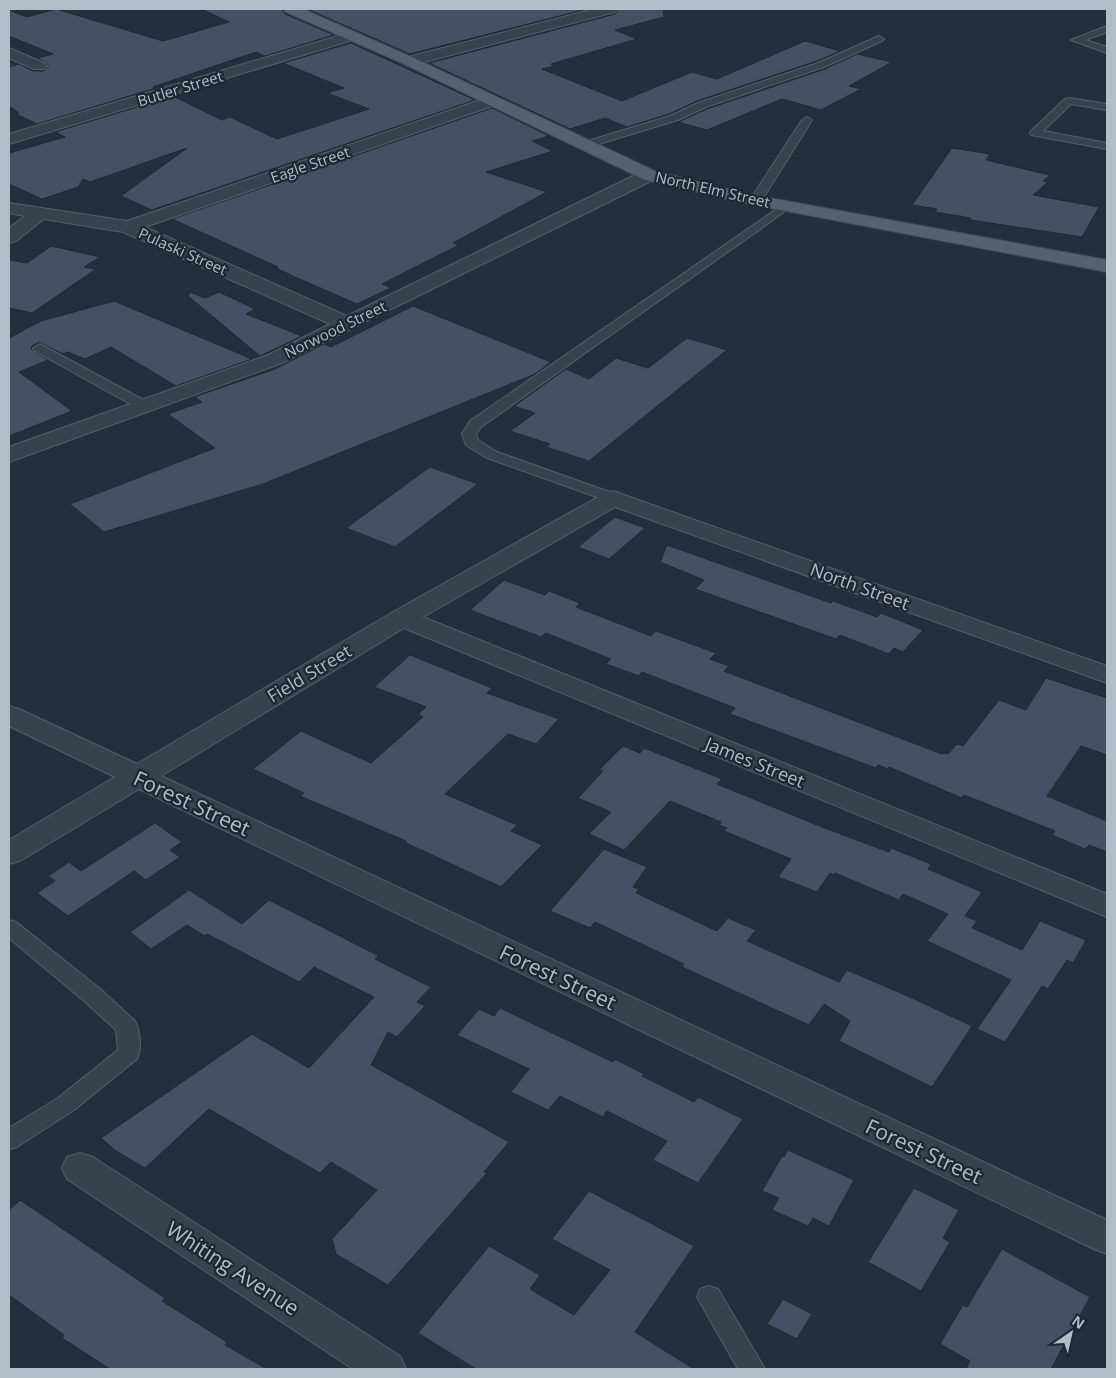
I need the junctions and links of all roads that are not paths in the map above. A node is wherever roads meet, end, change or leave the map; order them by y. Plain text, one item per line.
1 (290, 9) edge
2 (610, 9) edge
3 (1107, 29) edge
4 (351, 36) junction
5 (879, 39) dead end
6 (1107, 50) edge
7 (9, 53) edge
8 (409, 62) junction
9 (39, 66) dead end
10 (492, 101) junction
11 (1107, 107) edge
12 (807, 120) dead end
13 (9, 139) edge
14 (585, 144) junction
15 (1107, 146) edge
16 (649, 175) junction
17 (756, 200) junction
18 (787, 206) junction
19 (9, 208) edge
20 (41, 213) junction
21 (128, 227) junction
22 (9, 237) edge
23 (1107, 266) edge
24 (348, 324) junction
25 (40, 348) dead end
26 (144, 406) junction
27 (9, 455) edge
28 (613, 498) junction
29 (402, 618) junction
30 (1107, 675) edge
31 (9, 715) edge
32 (136, 777) junction
33 (9, 854) edge
34 (1107, 906) edge
35 (9, 927) edge
36 (9, 1140) edge
37 (80, 1168) dead end
38 (1107, 1238) edge
39 (710, 1297) dead end
40 (386, 1369) edge
41 (752, 1369) edge

1 - 4 main road, North Elm Street
2 - 8 street
3 - 6 lane
4 - 8 main road, North Elm Street
4 - 13 street, Butler Street
5 - 14 lane
7 - 9 street
8 - 10 main road, North Elm Street
10 - 14 main road, North Elm Street
10 - 21 street, Eagle Street
11 - 15 lane
12 - 17 lane
14 - 16 main road, North Elm Street
16 - 17 main road, North Elm Street
16 - 24 street, Norwood Street
17 - 18 main road, North Elm Street
18 - 23 main road, North Elm Street
18 - 28 lane
19 - 20 street, Pulaski Street
20 - 21 street, Pulaski Street
20 - 22 street
21 - 24 street, Pulaski Street
24 - 26 street, Norwood Street
25 - 26 lane
26 - 27 street, Norwood Street
28 - 29 street, Field Street
28 - 30 street, North Street
29 - 32 street, Field Street
29 - 34 street, James Street
31 - 32 street, Forest Street
32 - 33 street, Field Street
32 - 38 street, Forest Street
35 - 36 lane
37 - 40 street, Whiting Avenue
39 - 41 lane

